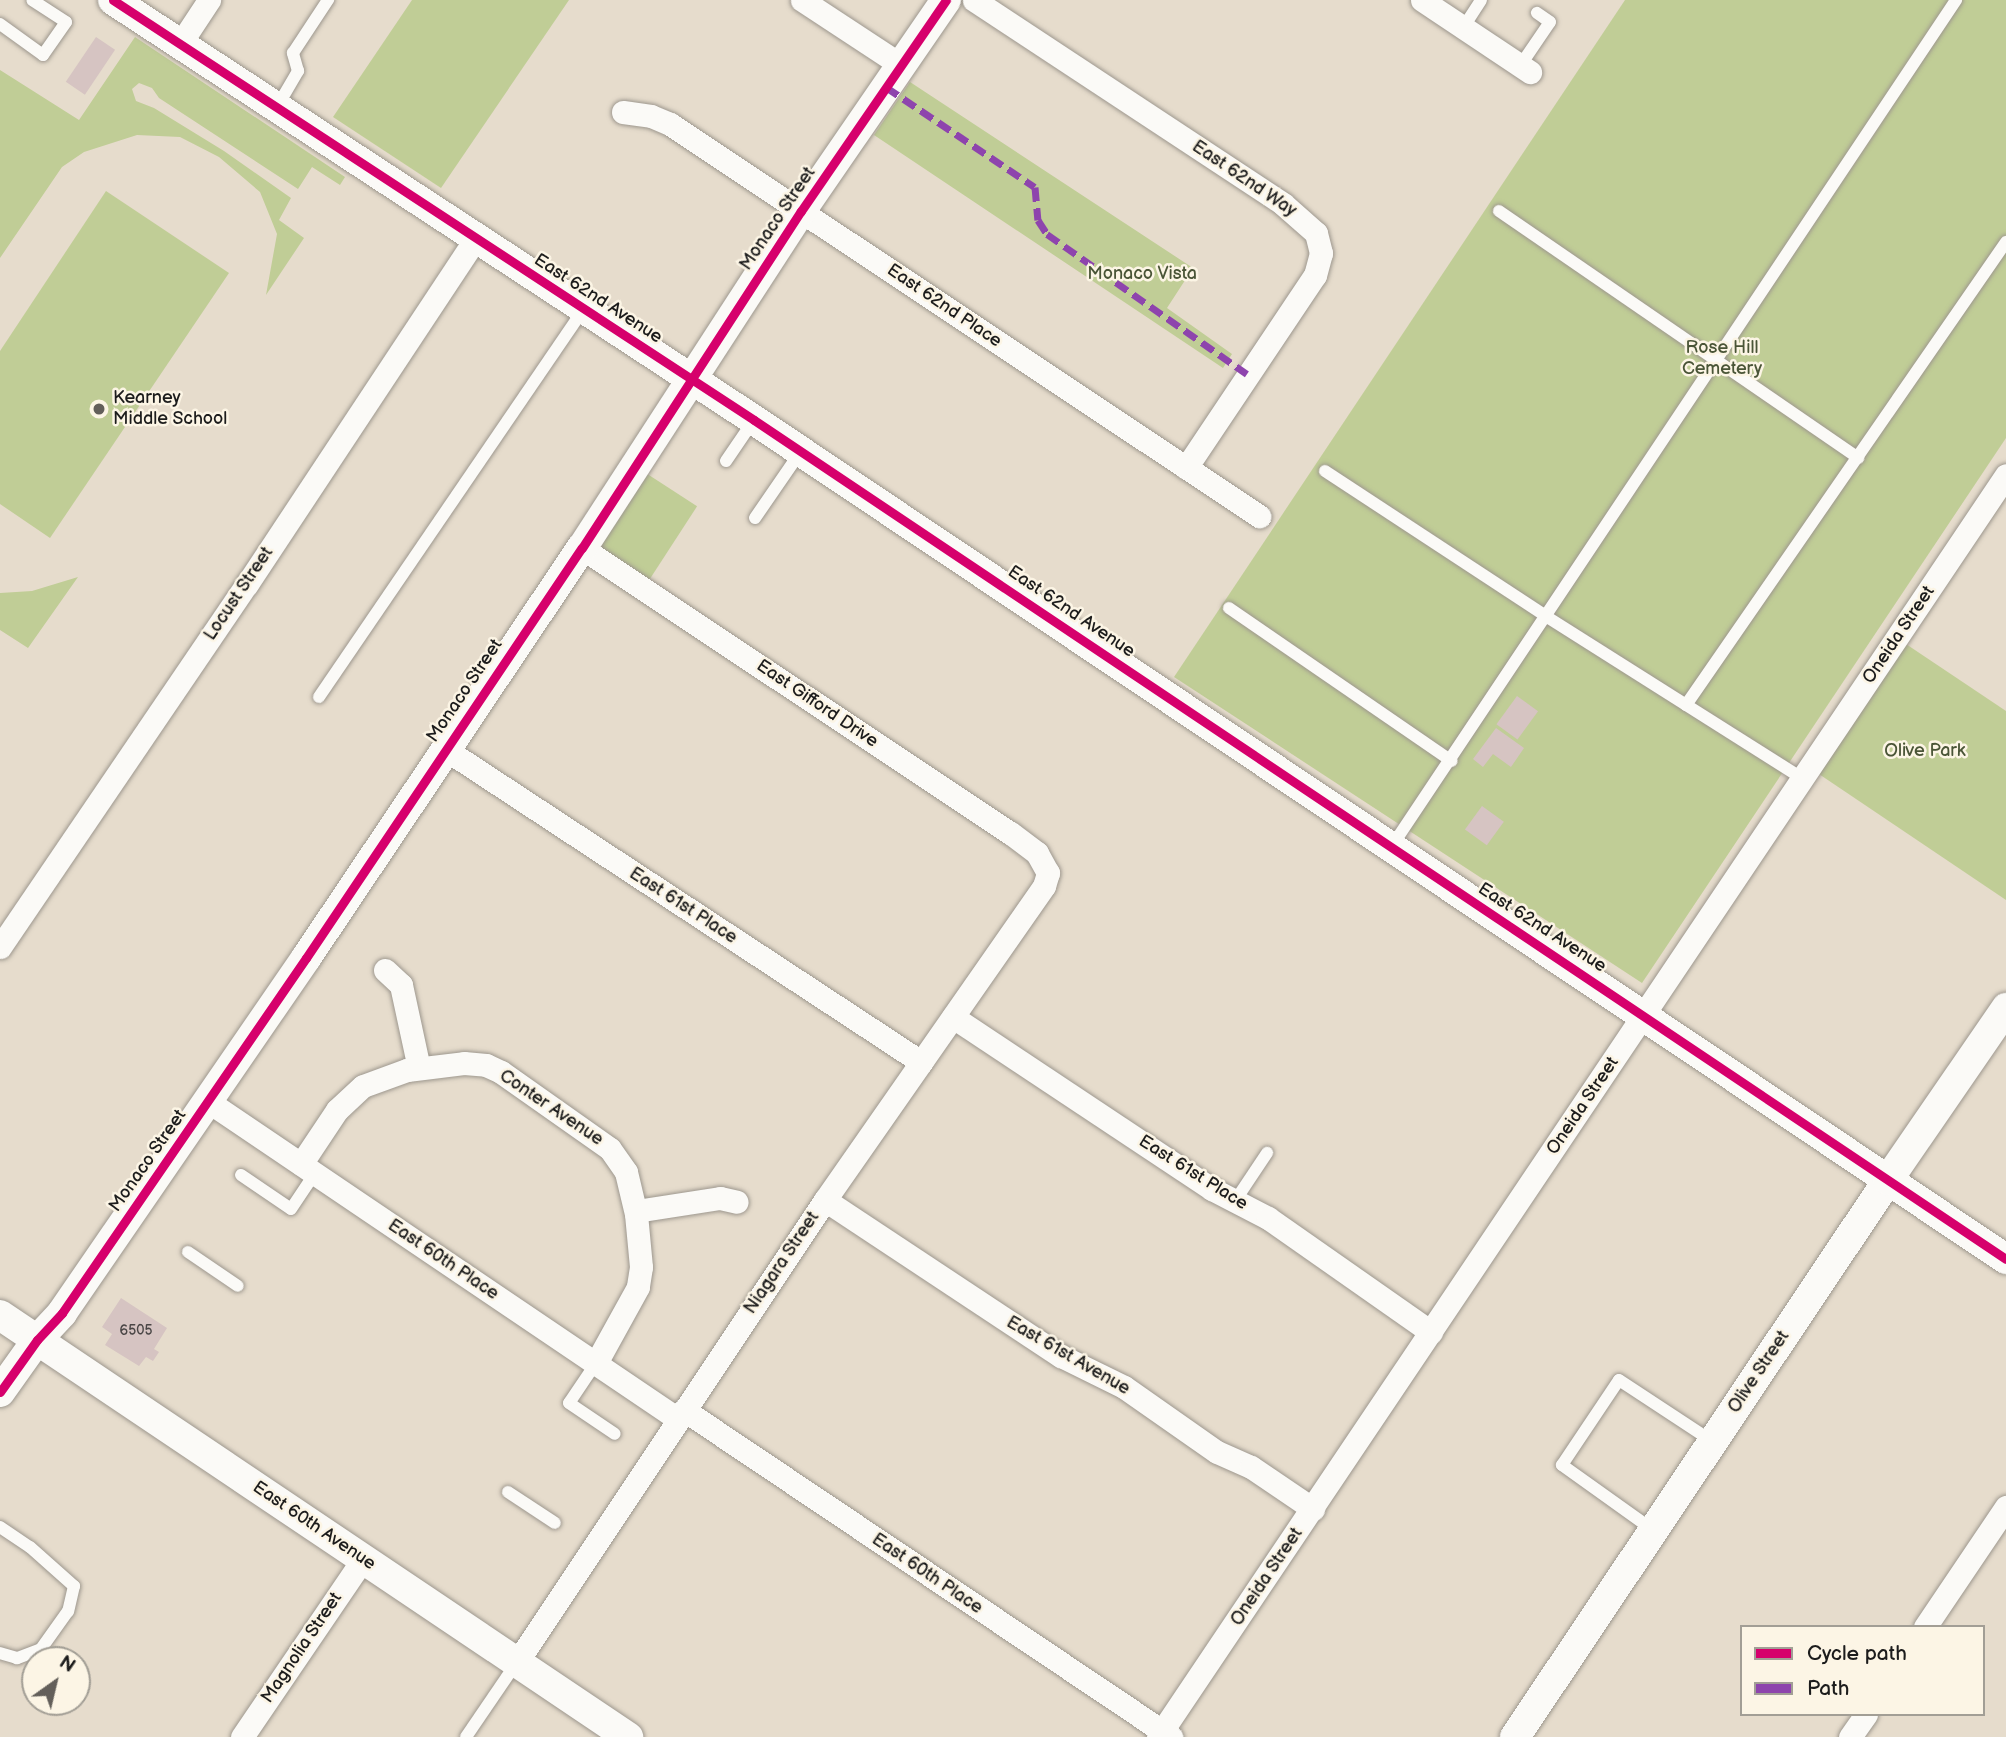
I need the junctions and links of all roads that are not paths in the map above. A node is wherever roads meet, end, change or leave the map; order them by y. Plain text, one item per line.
1 (32, 0) edge
2 (113, 0) edge
3 (209, 0) edge
4 (328, 0) edge
5 (802, 0) edge
6 (946, 0) edge
7 (974, 0) edge
8 (1422, 0) edge
9 (1481, 0) edge
10 (1956, 0) edge
11 (1537, 13) dead end
12 (0, 24) edge
13 (1463, 28) junction
14 (180, 44) junction
15 (901, 65) junction
16 (1525, 69) joint
17 (277, 107) junction
18 (623, 112) dead end
19 (801, 211) junction
20 (1499, 211) dead end
21 (475, 239) junction
22 (2006, 242) edge
23 (584, 309) junction
24 (1716, 359) junction
25 (691, 378) junction
26 (754, 420) junction
27 (801, 451) junction
28 (1858, 458) junction
29 (726, 461) dead end
30 (1186, 468) junction
31 (1325, 471) dead end
32 (2006, 475) edge
33 (1259, 516) dead end
34 (755, 518) dead end
35 (582, 548) junction
36 (1228, 608) dead end
37 (1547, 617) junction
38 (319, 697) dead end
39 (1686, 705) junction
40 (445, 750) junction
41 (1452, 761) junction
42 (1803, 779) junction
43 (1392, 847) junction
44 (1046, 867) joint
45 (0, 947) edge
46 (385, 970) dead end
47 (2006, 1008) edge
48 (1645, 1015) junction
49 (953, 1017) junction
50 (921, 1062) junction
51 (419, 1068) junction
52 (209, 1101) junction
53 (1267, 1153) dead end
54 (308, 1168) junction
55 (241, 1175) dead end
56 (1888, 1180) junction
57 (825, 1200) junction
58 (1235, 1201) junction
59 (737, 1202) dead end
60 (636, 1211) junction
61 (188, 1252) dead end
62 (2006, 1259) edge
63 (238, 1286) dead end
64 (0, 1315) edge
65 (1431, 1332) junction
66 (37, 1340) junction
67 (596, 1363) junction
68 (0, 1392) edge
69 (681, 1415) junction
70 (615, 1434) dead end
71 (1713, 1441) junction
72 (508, 1492) dead end
73 (2006, 1507) edge
74 (1313, 1508) junction
75 (555, 1523) dead end
76 (0, 1527) edge
77 (1653, 1530) junction
78 (363, 1559) junction
79 (1926, 1625) edge
80 (0, 1653) edge
81 (517, 1662) junction
82 (1164, 1735) edge
83 (242, 1737) edge
84 (466, 1737) edge
85 (628, 1737) edge
86 (1515, 1737) edge

1 - 12 lane
2 - 14 street, East 62nd Avenue
3 - 14 street
4 - 17 lane
5 - 15 street
6 - 15 street, Monaco Street
7 - 30 street, East 62nd Way
8 - 13 street
9 - 13 lane
10 - 24 lane
11 - 16 lane
13 - 16 street
14 - 17 street, East 62nd Avenue
15 - 19 street, Monaco Street
17 - 21 street, East 62nd Avenue
18 - 19 street, East 62nd Place
19 - 25 street, Monaco Street
19 - 30 street, East 62nd Place
20 - 24 lane
21 - 23 street, East 62nd Avenue
21 - 45 street, Locust Street
22 - 28 lane
23 - 25 street, East 62nd Avenue
23 - 38 lane
24 - 28 lane
24 - 37 lane
25 - 26 street, East 62nd Avenue
25 - 35 street, Monaco Street
26 - 27 street, East 62nd Avenue
26 - 29 lane
27 - 34 lane
27 - 43 street, East 62nd Avenue
28 - 39 lane
30 - 33 street, East 62nd Place
31 - 37 lane
32 - 42 street, Oneida Street
35 - 40 street, Monaco Street
35 - 44 street, East Gifford Drive
36 - 41 lane
37 - 39 lane
37 - 41 lane
39 - 42 lane
40 - 50 street, East 61st Place
40 - 52 street, Monaco Street
41 - 43 lane
42 - 48 street, Oneida Street
43 - 48 street, East 62nd Avenue
44 - 49 street, Niagara Street
46 - 51 street
47 - 56 street, Olive Street
48 - 56 street, East 62nd Avenue
48 - 65 street, Oneida Street
49 - 50 street, Niagara Street
49 - 58 street, East 61st Place
50 - 57 street, Niagara Street
51 - 54 street, Conter Avenue
51 - 60 street, Conter Avenue
52 - 54 street, East 60th Place
52 - 66 street, Monaco Street
53 - 58 lane
54 - 55 lane
54 - 67 street, East 60th Place
56 - 62 street, East 62nd Avenue
56 - 71 street, Olive Street
57 - 69 street, Niagara Street
57 - 74 street, East 61st Avenue
58 - 65 street, East 61st Place
59 - 60 street
60 - 67 street, Conter Avenue
61 - 63 lane
64 - 66 street, East 60th Avenue
65 - 74 street, Oneida Street
66 - 68 street, Monaco Street
66 - 78 street, East 60th Avenue
67 - 69 street, East 60th Place
67 - 70 lane
69 - 81 street, Niagara Street
69 - 82 street, East 60th Place
71 - 77 street, Olive Street
71 - 77 lane
72 - 75 lane
73 - 79 street
74 - 82 street, Oneida Street
76 - 80 lane
77 - 86 street, Olive Street
78 - 81 street, East 60th Avenue
78 - 83 street, Magnolia Street
81 - 84 lane
81 - 85 street, East 60th Avenue

